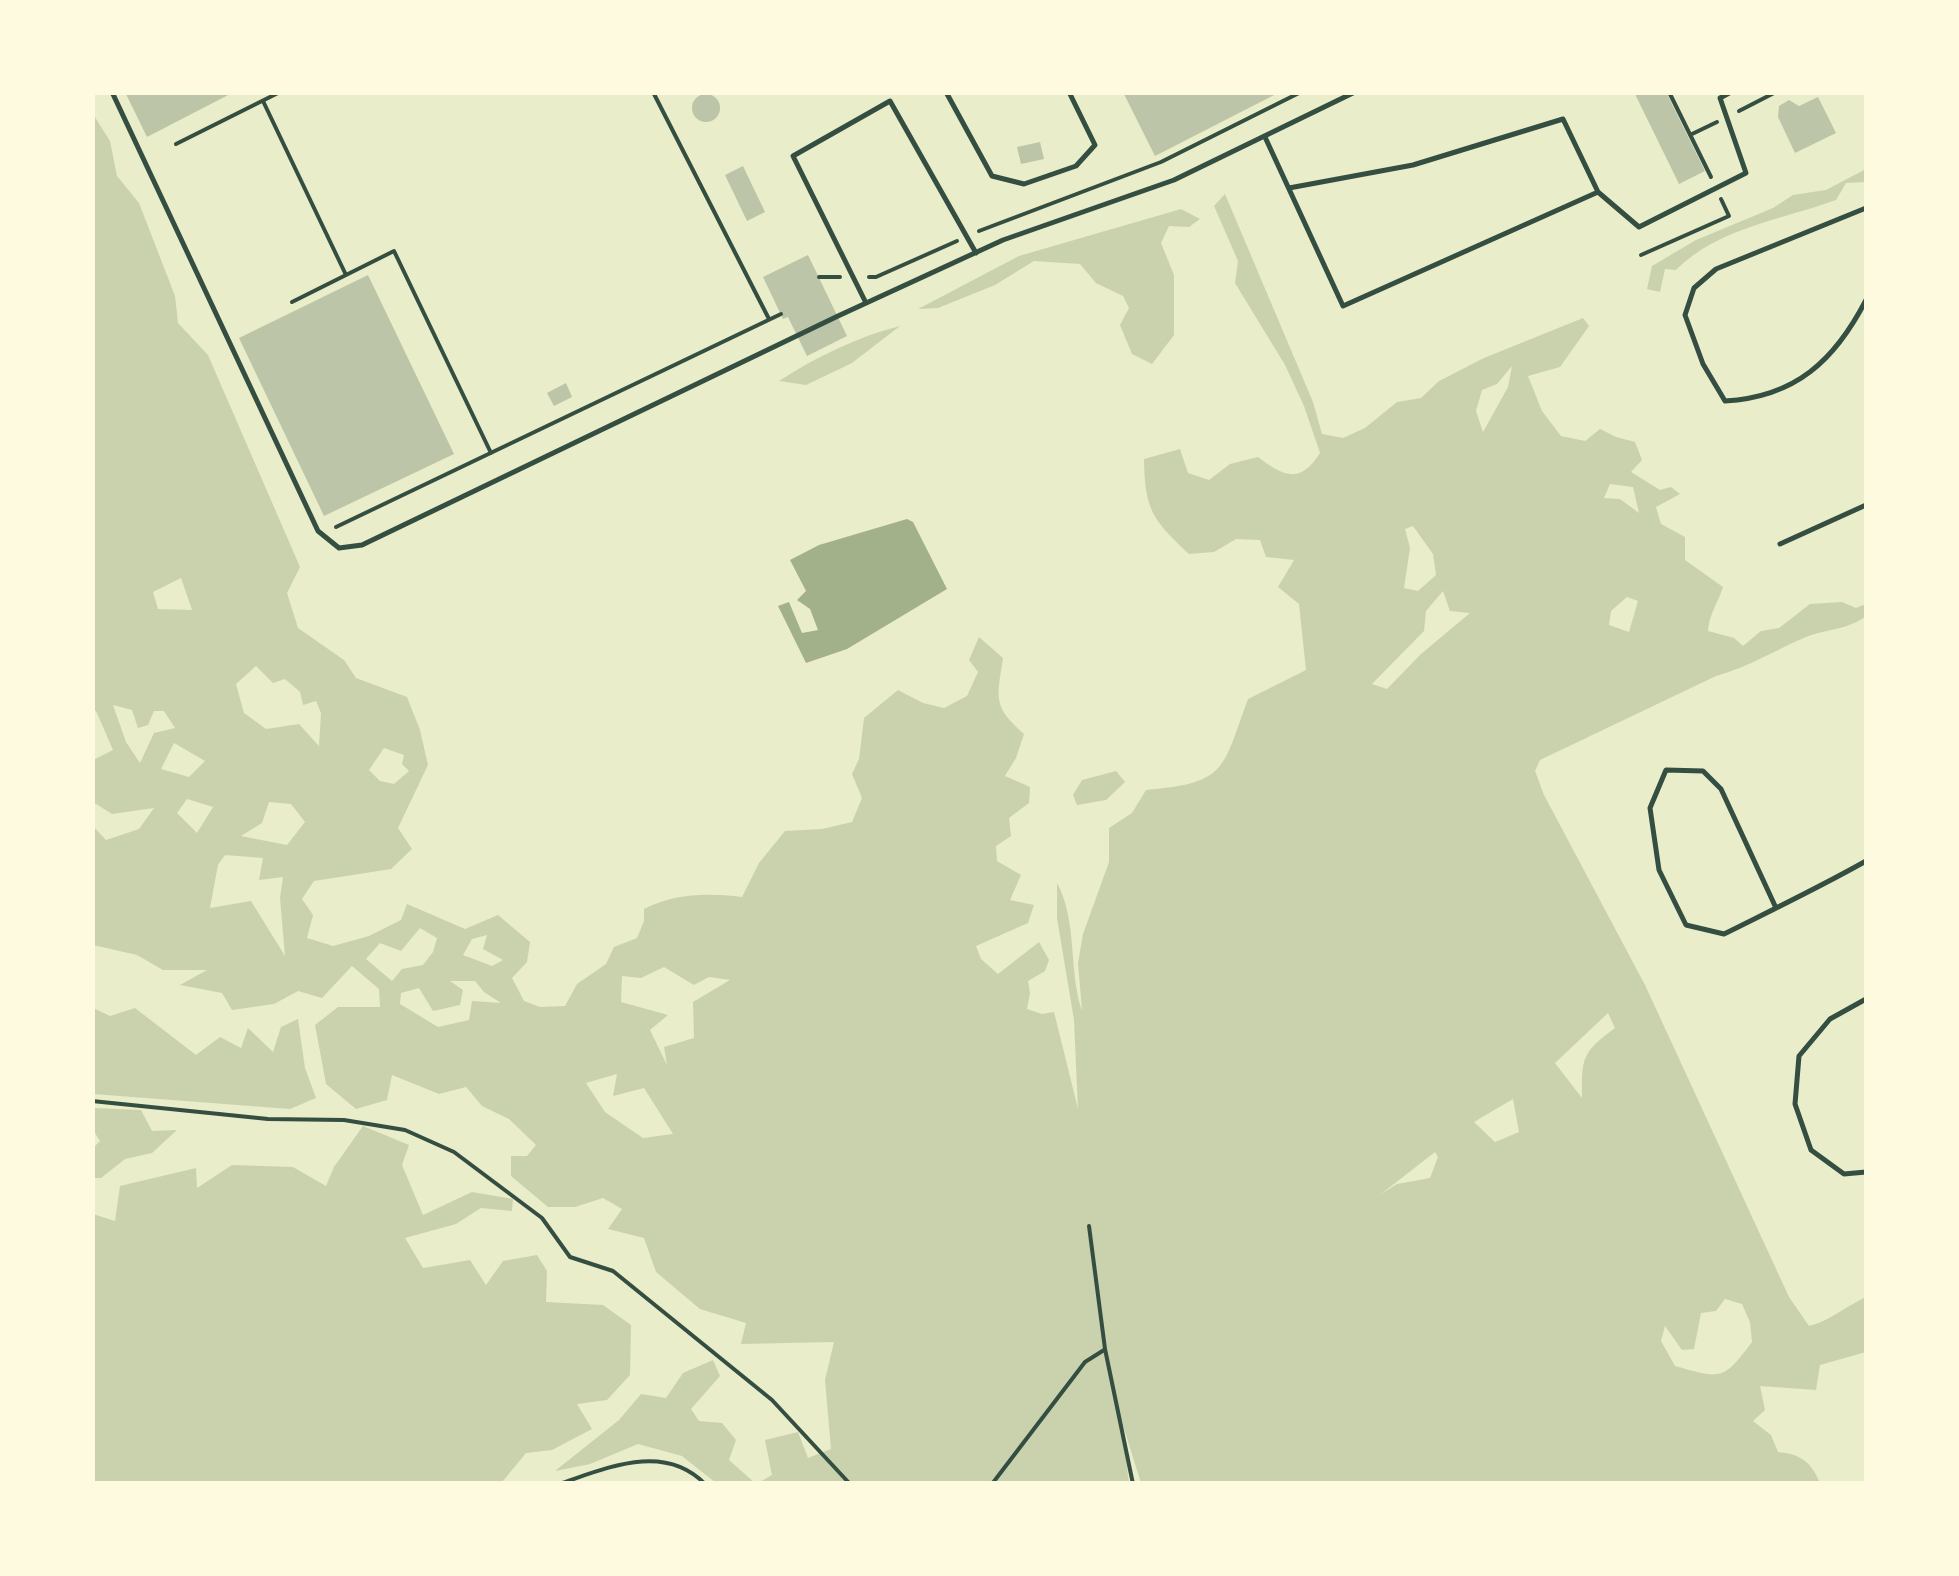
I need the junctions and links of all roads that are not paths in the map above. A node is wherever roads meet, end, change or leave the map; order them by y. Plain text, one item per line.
1 (112, 92) edge
2 (946, 92) edge
3 (1069, 92) edge
4 (1356, 92) edge
5 (1731, 92) edge
6 (1265, 137) junction
7 (1289, 188) junction
8 (1598, 192) junction
9 (1866, 208) edge
10 (976, 253) junction
11 (1866, 300) edge
12 (866, 302) junction
13 (1866, 505) edge
14 (1780, 544) dead end
15 (1866, 861) edge
16 (1776, 908) junction
17 (1866, 998) edge
18 (1866, 1172) edge

1 - 12 lane
2 - 3 lane
4 - 6 lane
5 - 8 lane
6 - 7 lane
6 - 10 lane
7 - 8 lane
7 - 8 lane
9 - 11 lane
10 - 12 lane
10 - 12 lane
13 - 14 lane
15 - 16 lane
16 - 16 lane
17 - 18 lane

